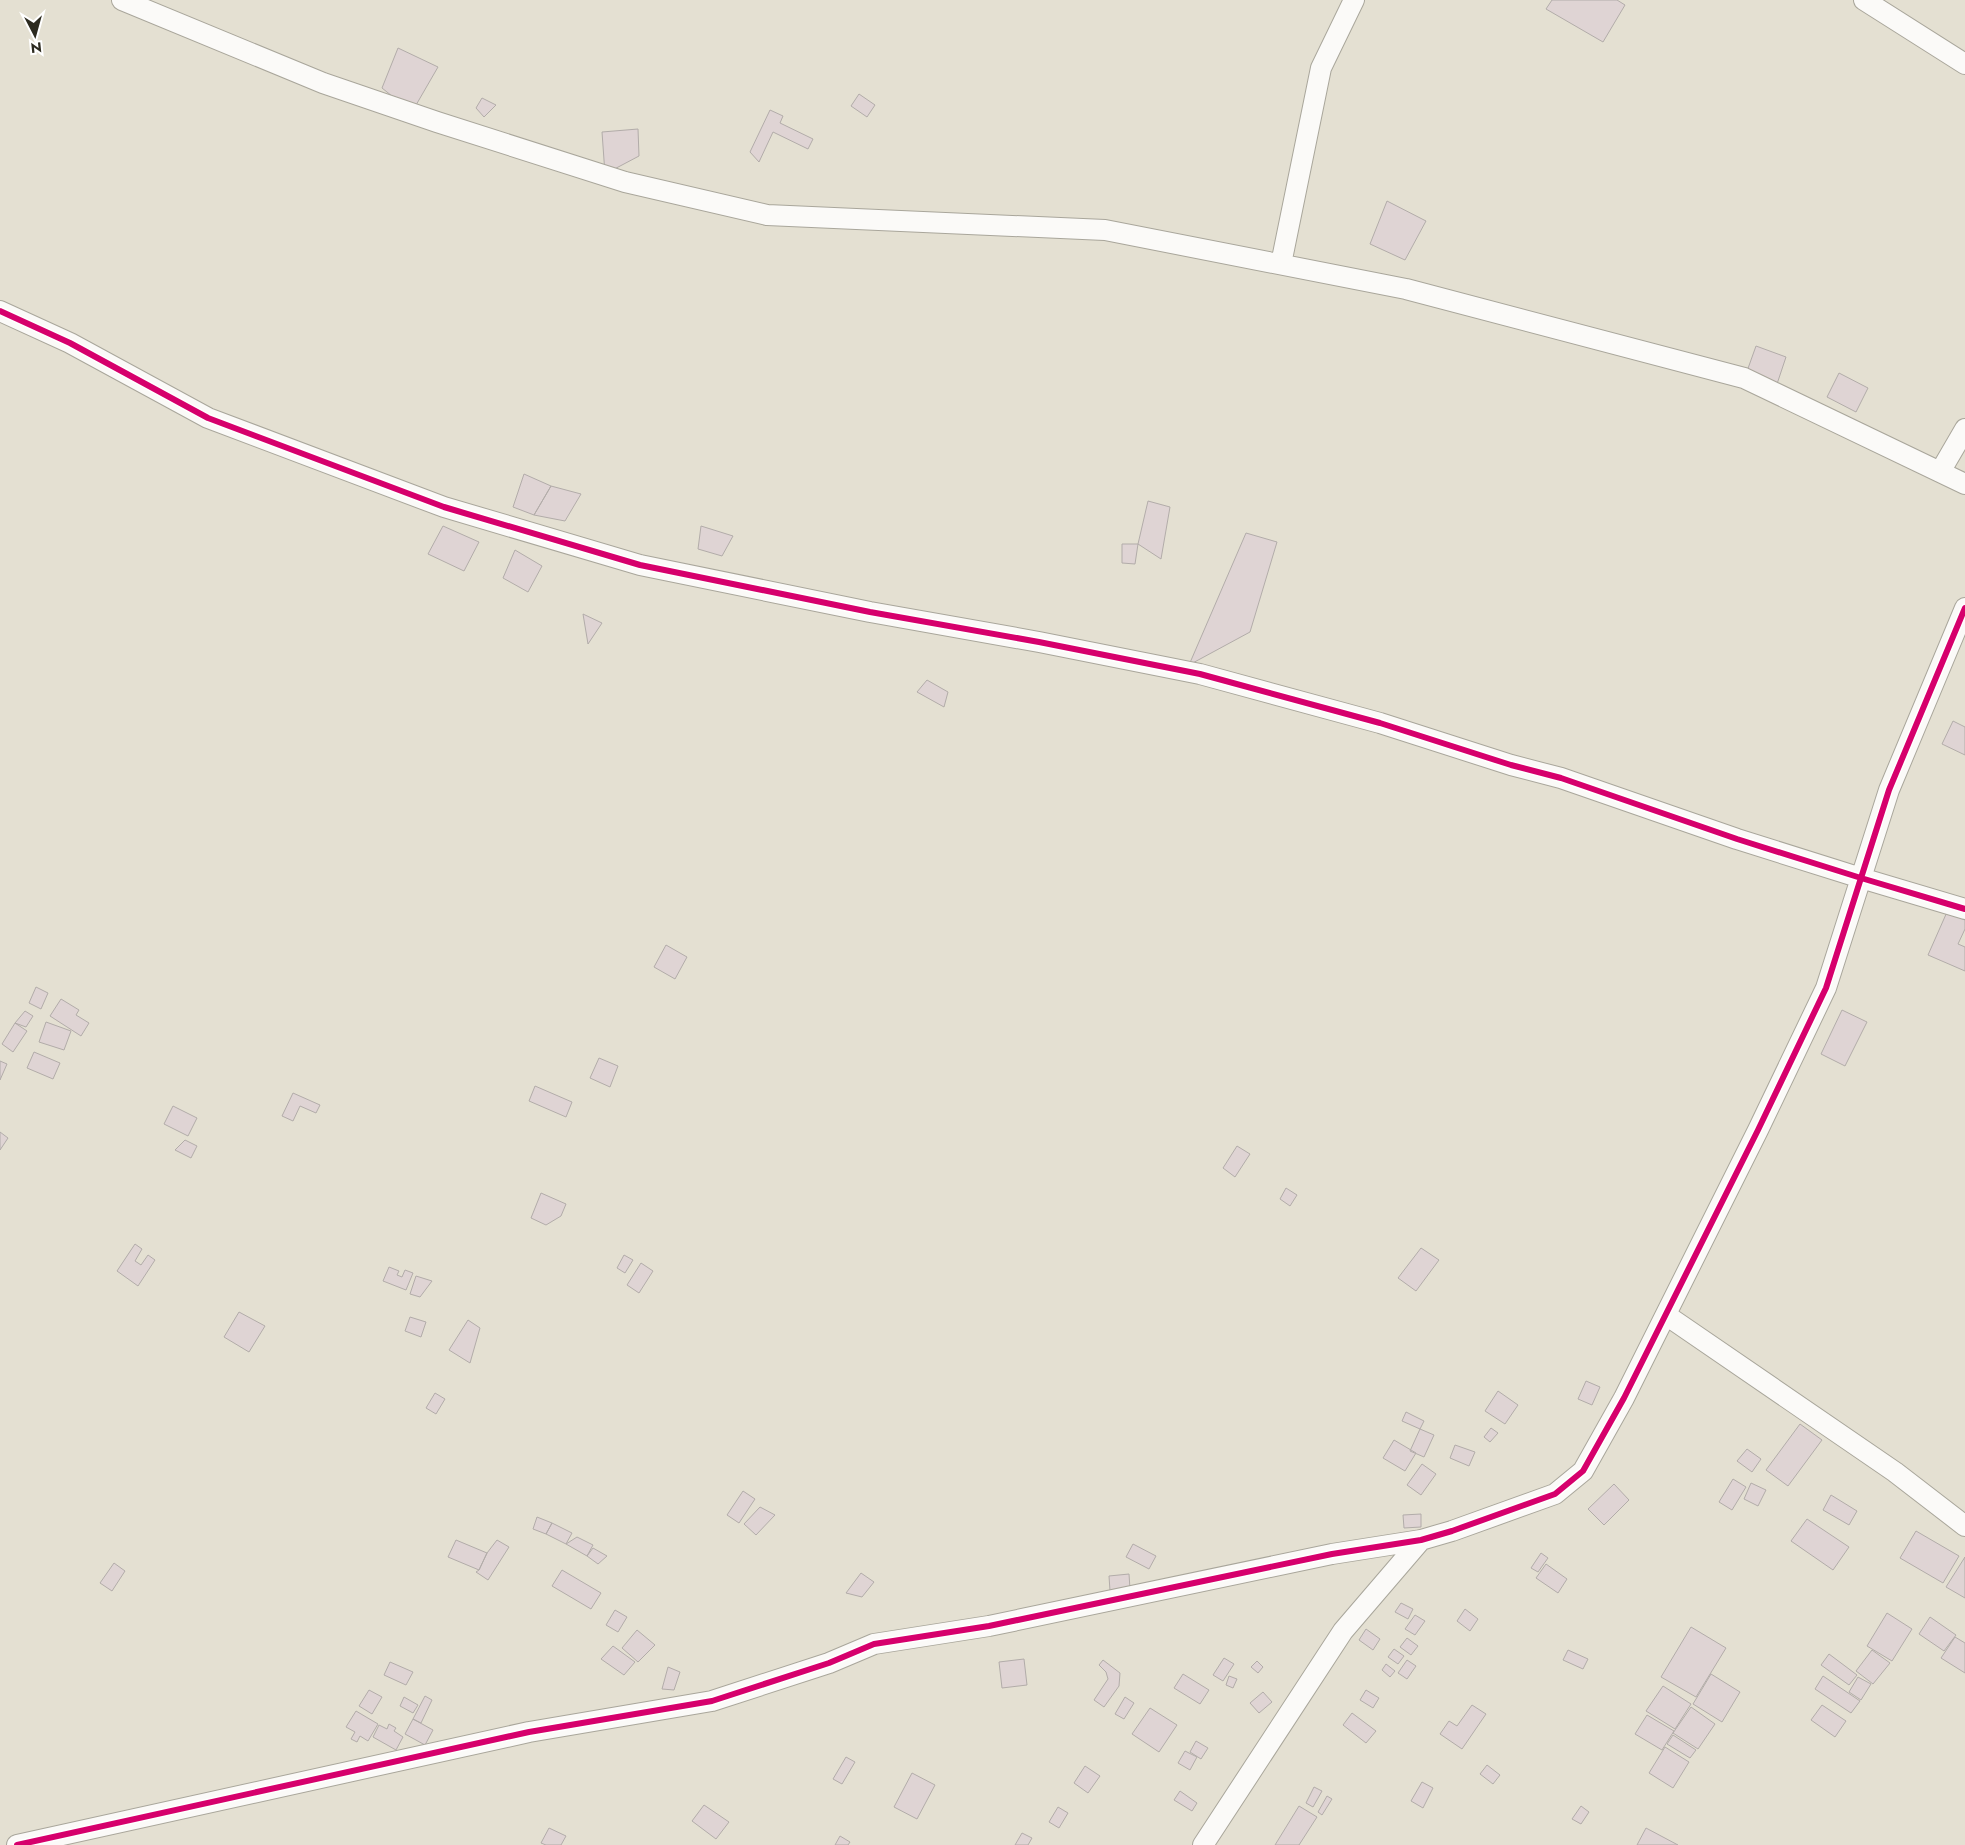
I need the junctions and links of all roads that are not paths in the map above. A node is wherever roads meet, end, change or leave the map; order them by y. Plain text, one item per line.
1 (122, 0) edge
2 (1354, 0) edge
3 (1864, 0) edge
4 (1965, 64) edge
5 (1280, 264) junction
6 (0, 311) edge
7 (1965, 429) edge
8 (1940, 472) junction
9 (1965, 484) edge
10 (1965, 608) edge
11 (1861, 878) junction
12 (1965, 909) edge
13 (1666, 1315) junction
14 (1965, 1526) edge
15 (1421, 1540) junction
16 (17, 1845) edge
17 (1203, 1845) edge

1 - 5 street
2 - 5 street
3 - 4 street
5 - 8 street
6 - 11 street
7 - 8 street
8 - 9 street
10 - 11 street
11 - 12 street
11 - 13 street
13 - 14 street
13 - 15 street
15 - 16 street
15 - 17 street

